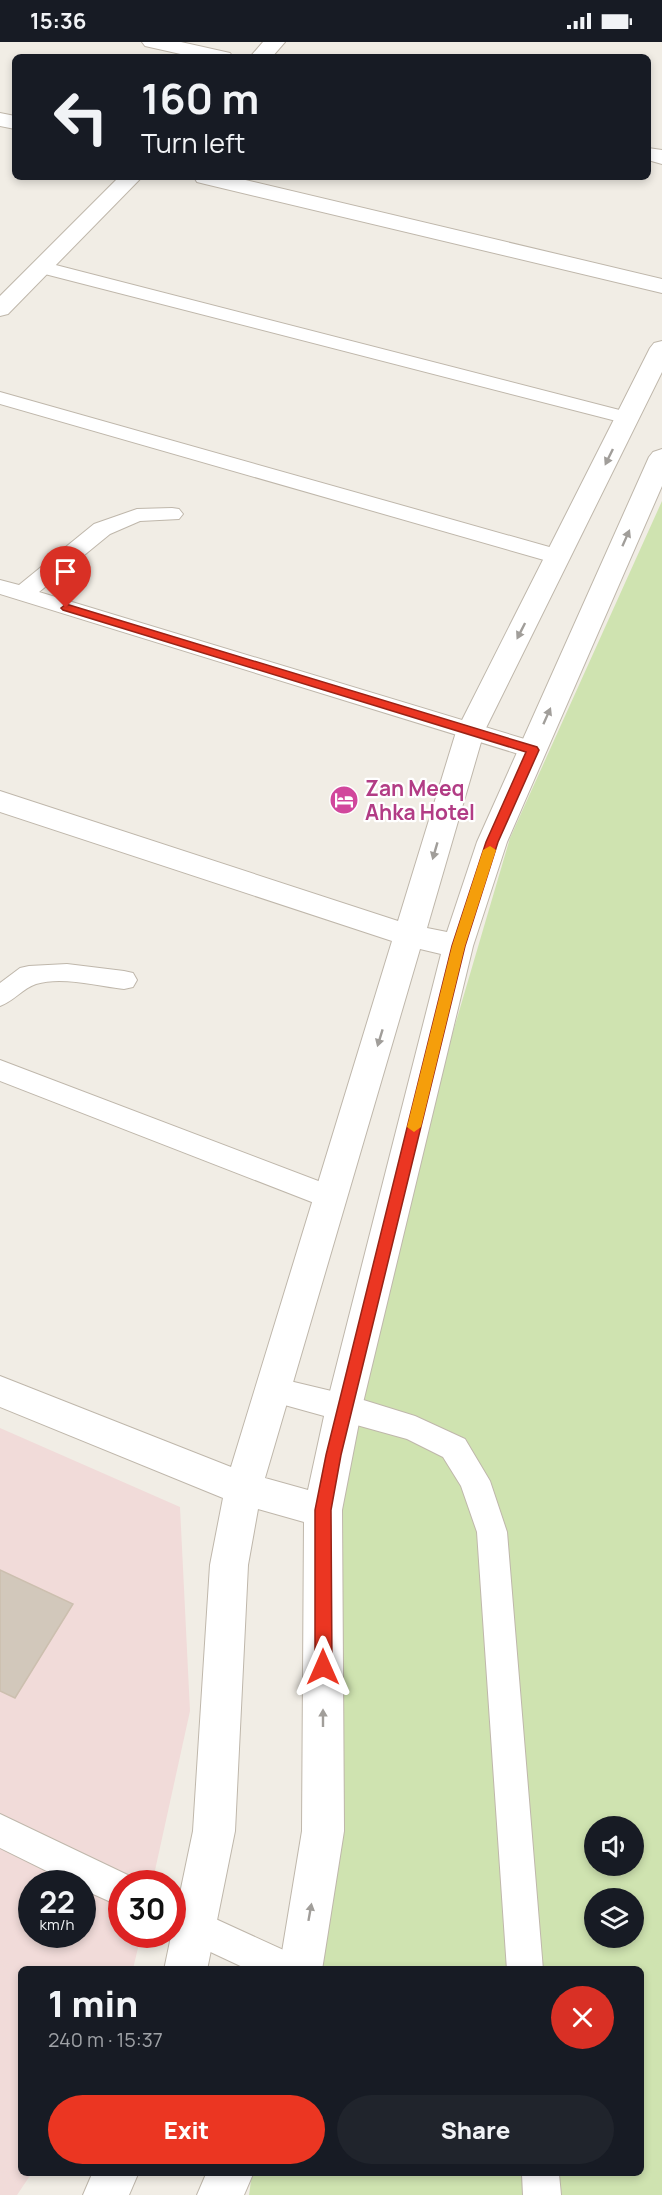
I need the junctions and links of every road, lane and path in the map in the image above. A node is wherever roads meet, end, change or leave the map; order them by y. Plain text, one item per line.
1 (152, 42) edge
2 (275, 42) edge
3 (209, 54) edge
4 (263, 54) edge
5 (128, 180) edge
6 (218, 180) edge
7 (44, 268) junction
8 (662, 286) edge
9 (0, 309) edge
10 (662, 348) edge
11 (0, 398) edge
12 (628, 418) junction
13 (662, 457) edge
14 (172, 514) dead end
15 (559, 557) junction
16 (11, 590) edge
17 (470, 732) junction
18 (533, 750) junction
19 (0, 801) edge
20 (410, 936) junction
21 (458, 946) junction
22 (124, 980) dead end
23 (0, 996) edge
24 (0, 1070) edge
25 (332, 1198) junction
26 (273, 1390) junction
27 (0, 1391) edge
28 (344, 1407) junction
29 (243, 1489) junction
30 (323, 1510) junction
31 (0, 1830) edge
32 (108, 1883) edge
33 (186, 1912) edge
34 (186, 1922) edge
35 (184, 1948) edge
36 (185, 1966) edge
37 (280, 1966) edge
38 (301, 1966) edge
39 (525, 1966) edge
40 (114, 2176) edge
41 (229, 2176) edge
42 (541, 2176) edge
43 (106, 2195) edge
44 (220, 2195) edge
45 (542, 2195) edge

1 - 3 street
2 - 4 street
5 - 7 street
6 - 8 street
7 - 9 street
7 - 12 lane
10 - 12 street
11 - 15 lane
12 -> 15 street
18 -> 13 street
14 - 16 lane
15 -> 17 street
16 - 17 lane
17 - 18 lane
17 -> 20 street
18 - 21 street
19 - 20 street
20 - 21 street
20 -> 25 street
21 - 28 street
22 - 23 lane
24 - 25 lane
25 - 26 street
26 - 28 lane
26 - 29 street
27 - 29 street
28 - 30 street
28 - 39 lane
29 - 30 street
29 - 33 street
38 -> 30 street
31 - 32 lane
34 - 37 lane
35 - 36 street
40 - 43 street
41 - 44 street
42 - 45 lane

